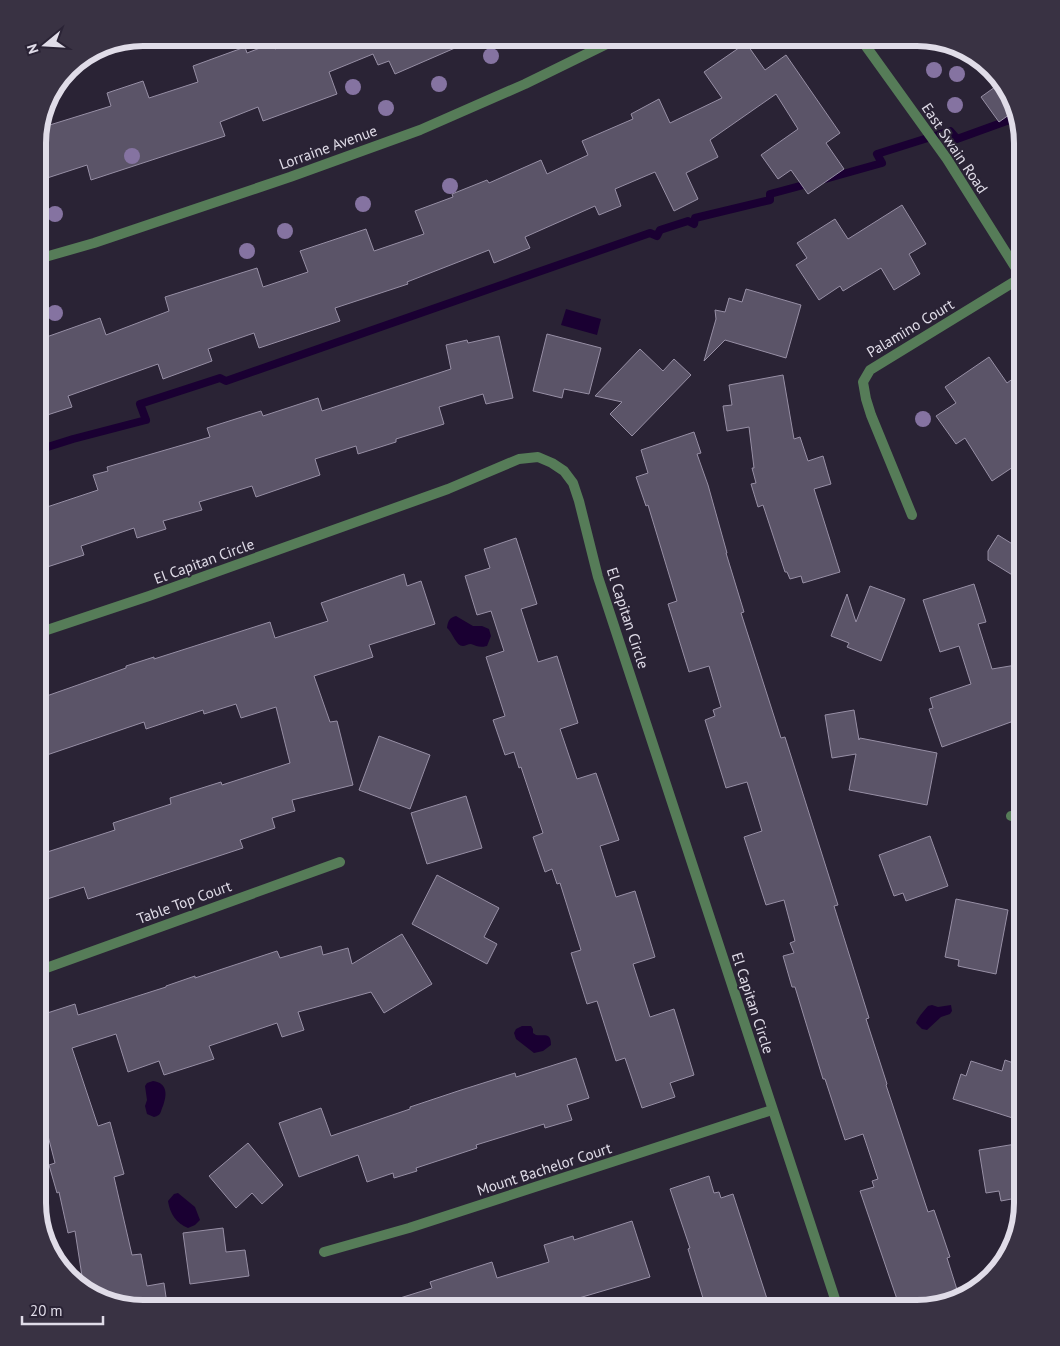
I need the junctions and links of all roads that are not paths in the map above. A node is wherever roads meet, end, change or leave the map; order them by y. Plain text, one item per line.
1 (603, 46) edge
2 (866, 46) edge
3 (46, 257) edge
4 (1014, 265) edge
5 (1014, 283) edge
6 (912, 515) dead end
7 (46, 630) edge
8 (1011, 816) dead end
9 (1014, 816) edge
10 (340, 862) dead end
11 (46, 967) edge
12 (772, 1110) junction
13 (324, 1252) dead end
14 (835, 1300) edge

1 - 3 street, Lorraine Avenue
2 - 4 street, East Swain Road
5 - 6 street, Palamino Court
7 - 12 street, El Capitan Circle
8 - 9 street
10 - 11 street, Table Top Court
12 - 13 street, Mount Bachelor Court
12 - 14 street, El Capitan Circle

